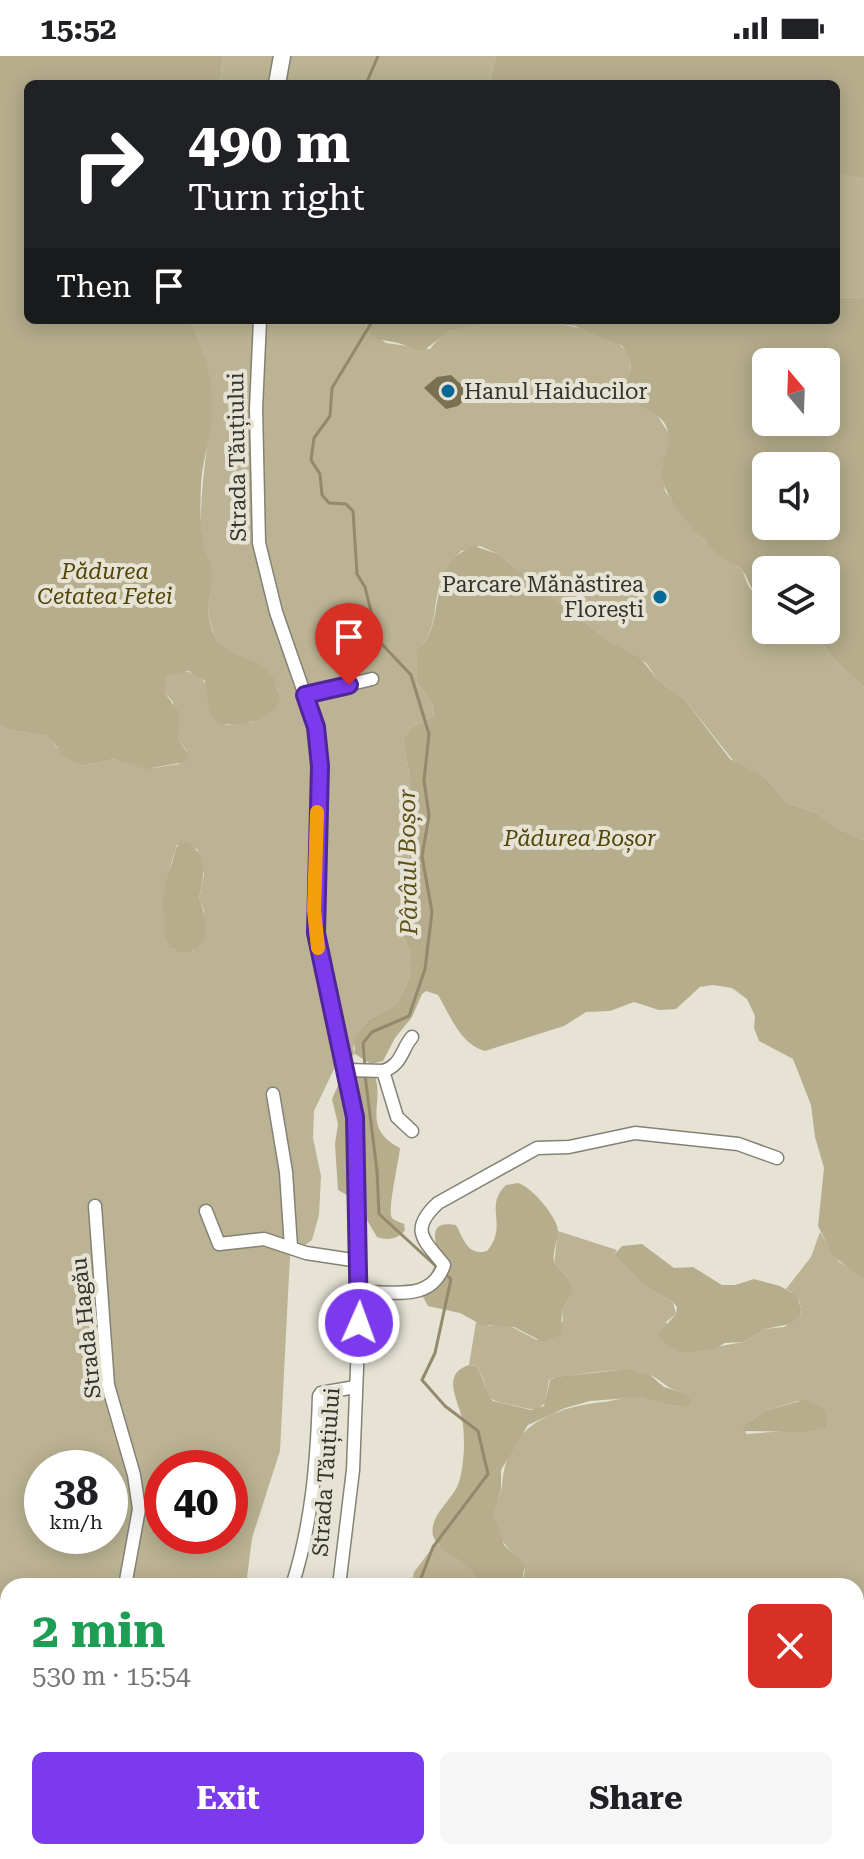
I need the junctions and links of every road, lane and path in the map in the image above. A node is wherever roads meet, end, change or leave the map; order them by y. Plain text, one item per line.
1 (282, 56) edge
2 (278, 80) edge
3 (260, 324) edge
4 (372, 679) dead end
5 (305, 695) junction
6 (412, 1037) dead end
7 (347, 1070) junction
8 (383, 1071) junction
9 (273, 1094) dead end
10 (412, 1131) dead end
11 (777, 1158) dead end
12 (95, 1206) dead end
13 (206, 1211) dead end
14 (291, 1247) junction
15 (359, 1261) junction
16 (360, 1292) junction
17 (355, 1387) junction
18 (126, 1578) edge
19 (294, 1578) edge
20 (340, 1578) edge

1 - 2 main road
3 - 5 street, Strada Tăuțiului
4 - 5 street
5 - 7 street, Strada Tăuțiului
6 - 8 street
7 - 8 street
7 - 15 street, Strada Tăuțiului
8 - 10 street
9 - 14 street
11 - 16 street
12 - 18 street, Strada Hagău
13 - 14 street
14 - 15 street
15 - 16 street, Strada Tăuțiului
16 - 17 street, Strada Tăuțiului
17 - 19 street
17 - 20 street, Strada Tăuțiului

